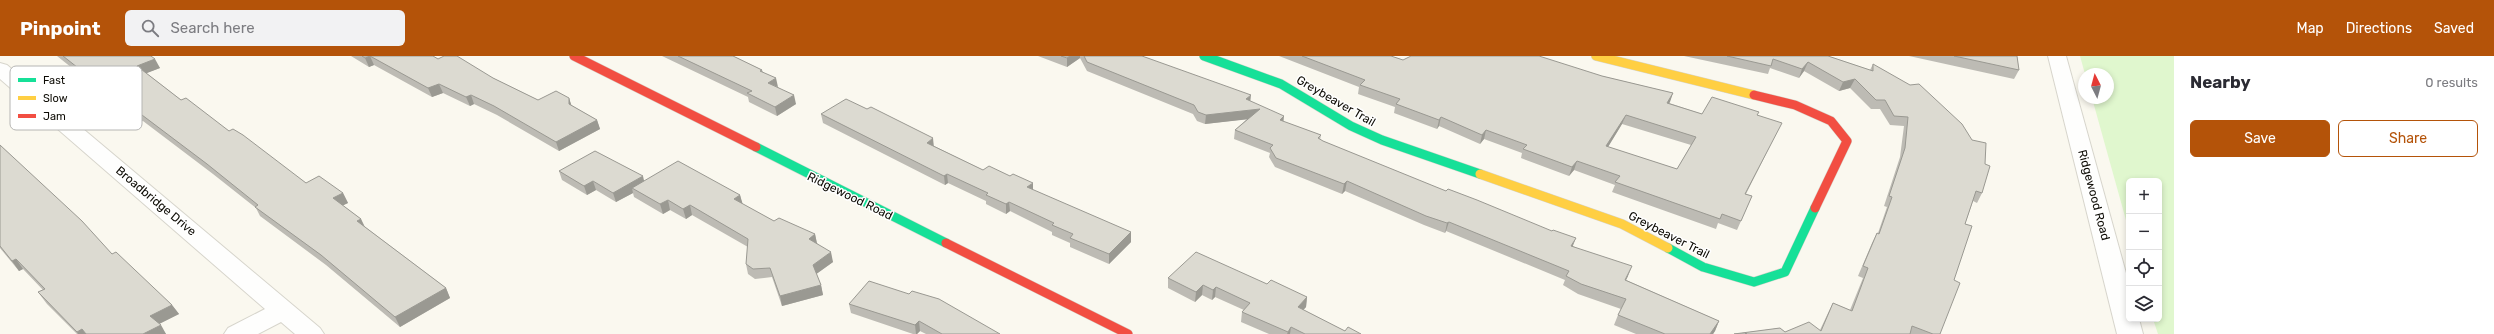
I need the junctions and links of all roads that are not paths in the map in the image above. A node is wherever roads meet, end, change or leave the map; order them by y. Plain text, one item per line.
1 (574, 56) edge
2 (1204, 56) edge
3 (1596, 56) edge
4 (2058, 56) edge
5 (0, 69) edge
6 (10, 78) edge
7 (72, 130) edge
8 (283, 310) junction
9 (237, 334) edge
10 (311, 334) edge
11 (1128, 334) edge
12 (2130, 334) edge

1 - 11 street, Ridgewood Road
2 - 3 street, Greybeaver Trail
4 - 12 street, Ridgewood Road
5 - 6 street, Broadbridge Drive
7 - 8 street, Broadbridge Drive
8 - 9 street
8 - 10 street, Broadbridge Drive

